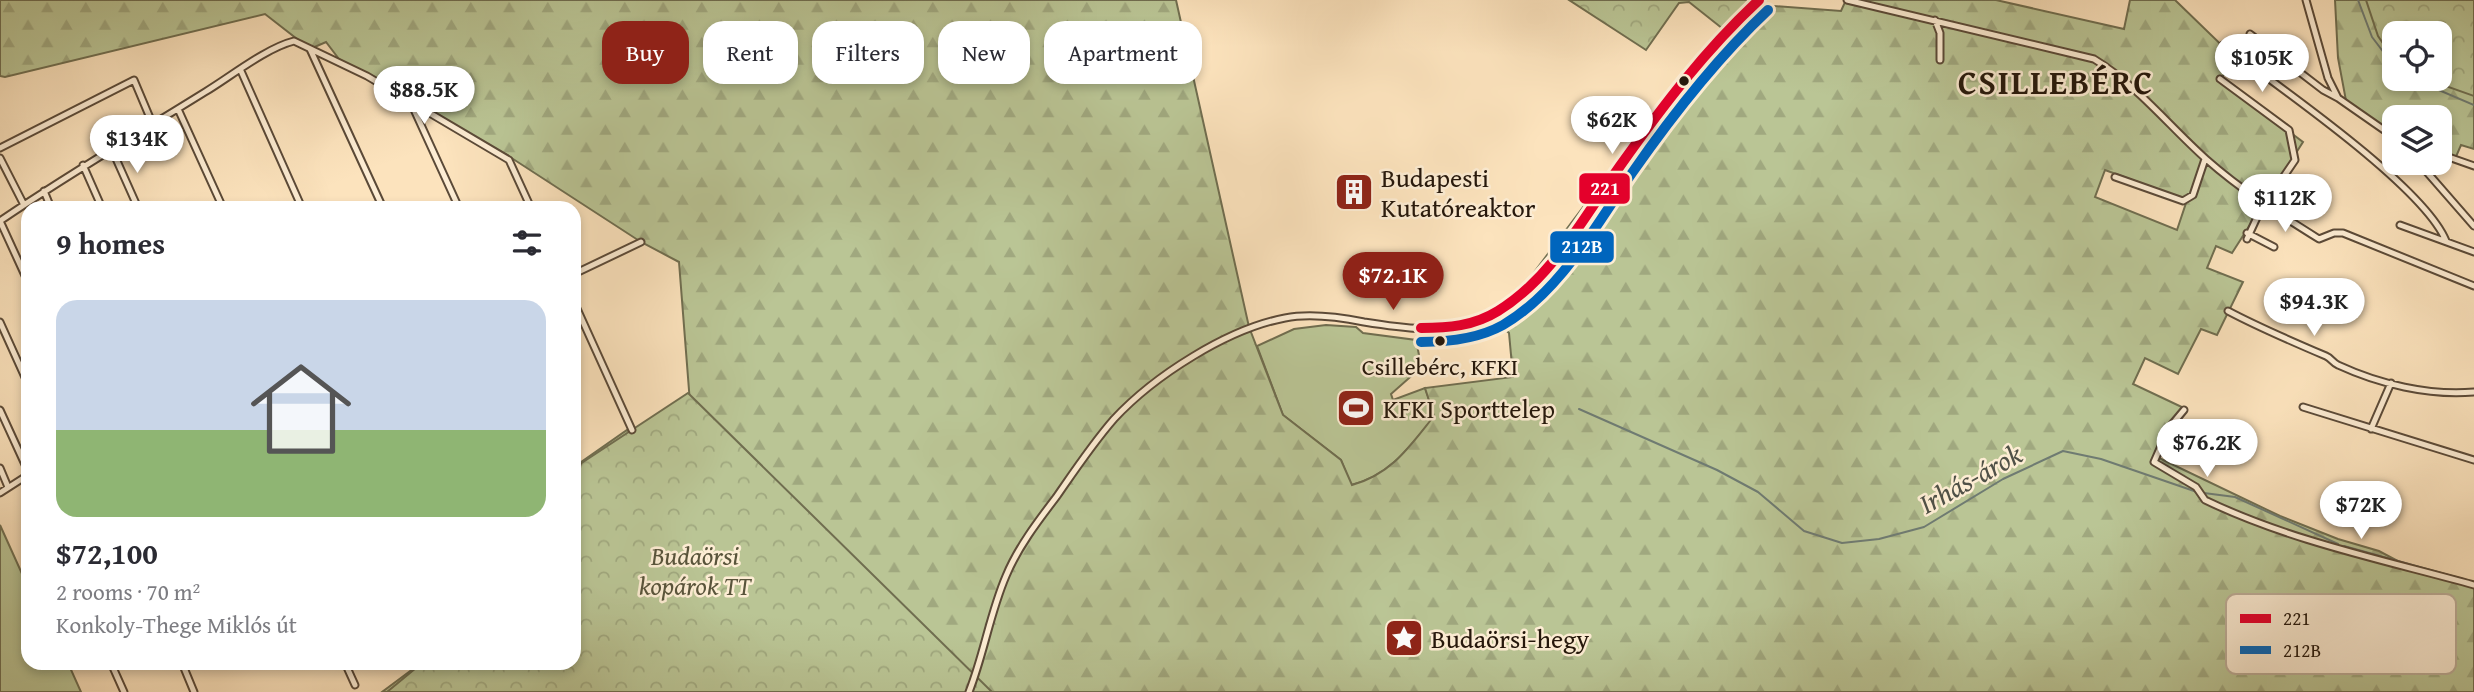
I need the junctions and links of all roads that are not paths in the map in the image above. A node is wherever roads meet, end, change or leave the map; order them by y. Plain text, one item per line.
1 (1759, 0) edge
2 (1847, 0) edge
3 (2306, 0) edge
4 (1935, 20) junction
5 (1947, 23) junction
6 (1940, 30) junction
7 (2250, 34) dead end
8 (2223, 45) dead end
9 (310, 49) junction
10 (1940, 60) dead end
11 (240, 71) junction
12 (2220, 79) dead end
13 (2338, 98) junction
14 (411, 103) junction
15 (178, 109) junction
16 (153, 125) junction
17 (2382, 129) edge
18 (0, 148) edge
19 (113, 152) junction
20 (0, 158) edge
21 (2452, 158) edge
22 (2205, 159) junction
23 (83, 165) junction
24 (2474, 166) edge
25 (2429, 175) edge
26 (2115, 177) dead end
27 (44, 191) junction
28 (22, 201) edge
29 (30, 201) edge
30 (48, 201) edge
31 (99, 201) edge
32 (135, 201) edge
33 (220, 201) edge
34 (299, 201) edge
35 (380, 201) edge
36 (456, 201) edge
37 (528, 201) edge
38 (2264, 205) junction
39 (21, 207) edge
40 (0, 221) edge
41 (2400, 225) dead end
42 (2474, 226) edge
43 (641, 242) dead end
44 (2446, 242) junction
45 (2274, 247) dead end
46 (2474, 252) edge
47 (21, 267) edge
48 (581, 271) edge
49 (2474, 286) edge
50 (2228, 312) dead end
51 (581, 317) edge
52 (0, 322) edge
53 (21, 368) edge
54 (2391, 383) junction
55 (2474, 391) edge
56 (2303, 407) dead end
57 (0, 410) edge
58 (2184, 410) dead end
59 (632, 429) dead end
60 (2371, 429) junction
61 (2474, 460) edge
62 (21, 461) edge
63 (0, 468) edge
64 (21, 479) edge
65 (8, 487) junction
66 (0, 493) edge
67 (2474, 585) edge
68 (114, 670) edge
69 (185, 670) edge
70 (348, 670) edge
71 (355, 685) dead end
72 (124, 692) edge
73 (194, 692) edge
74 (969, 692) edge

1 - 74 street
2 - 4 street
3 - 13 street
4 - 5 street
4 - 6 street
5 - 6 street
5 - 22 street
6 - 10 street
7 - 13 street
8 - 44 street
9 - 11 street
9 - 14 street
9 - 35 street
11 - 15 street
11 - 34 street
12 - 38 street
13 - 17 street
14 - 36 street
14 - 37 street
15 - 16 street
15 - 33 street
16 - 18 street
16 - 19 street
19 - 23 street
19 - 32 street
20 - 28 street
21 - 24 street
22 - 26 street
22 - 38 street
23 - 27 street
23 - 31 street
25 - 42 street
27 - 29 street
27 - 30 street
38 - 45 street
38 - 49 street
39 - 40 street
40 - 47 street
41 - 44 street
43 - 48 street
44 - 46 street
50 - 54 street
51 - 59 street
52 - 53 street
54 - 55 street
54 - 60 street
56 - 60 street
57 - 62 street
58 - 67 street
60 - 61 street
63 - 65 street
64 - 65 street
65 - 66 street
68 - 72 street
69 - 73 street
70 - 71 street

